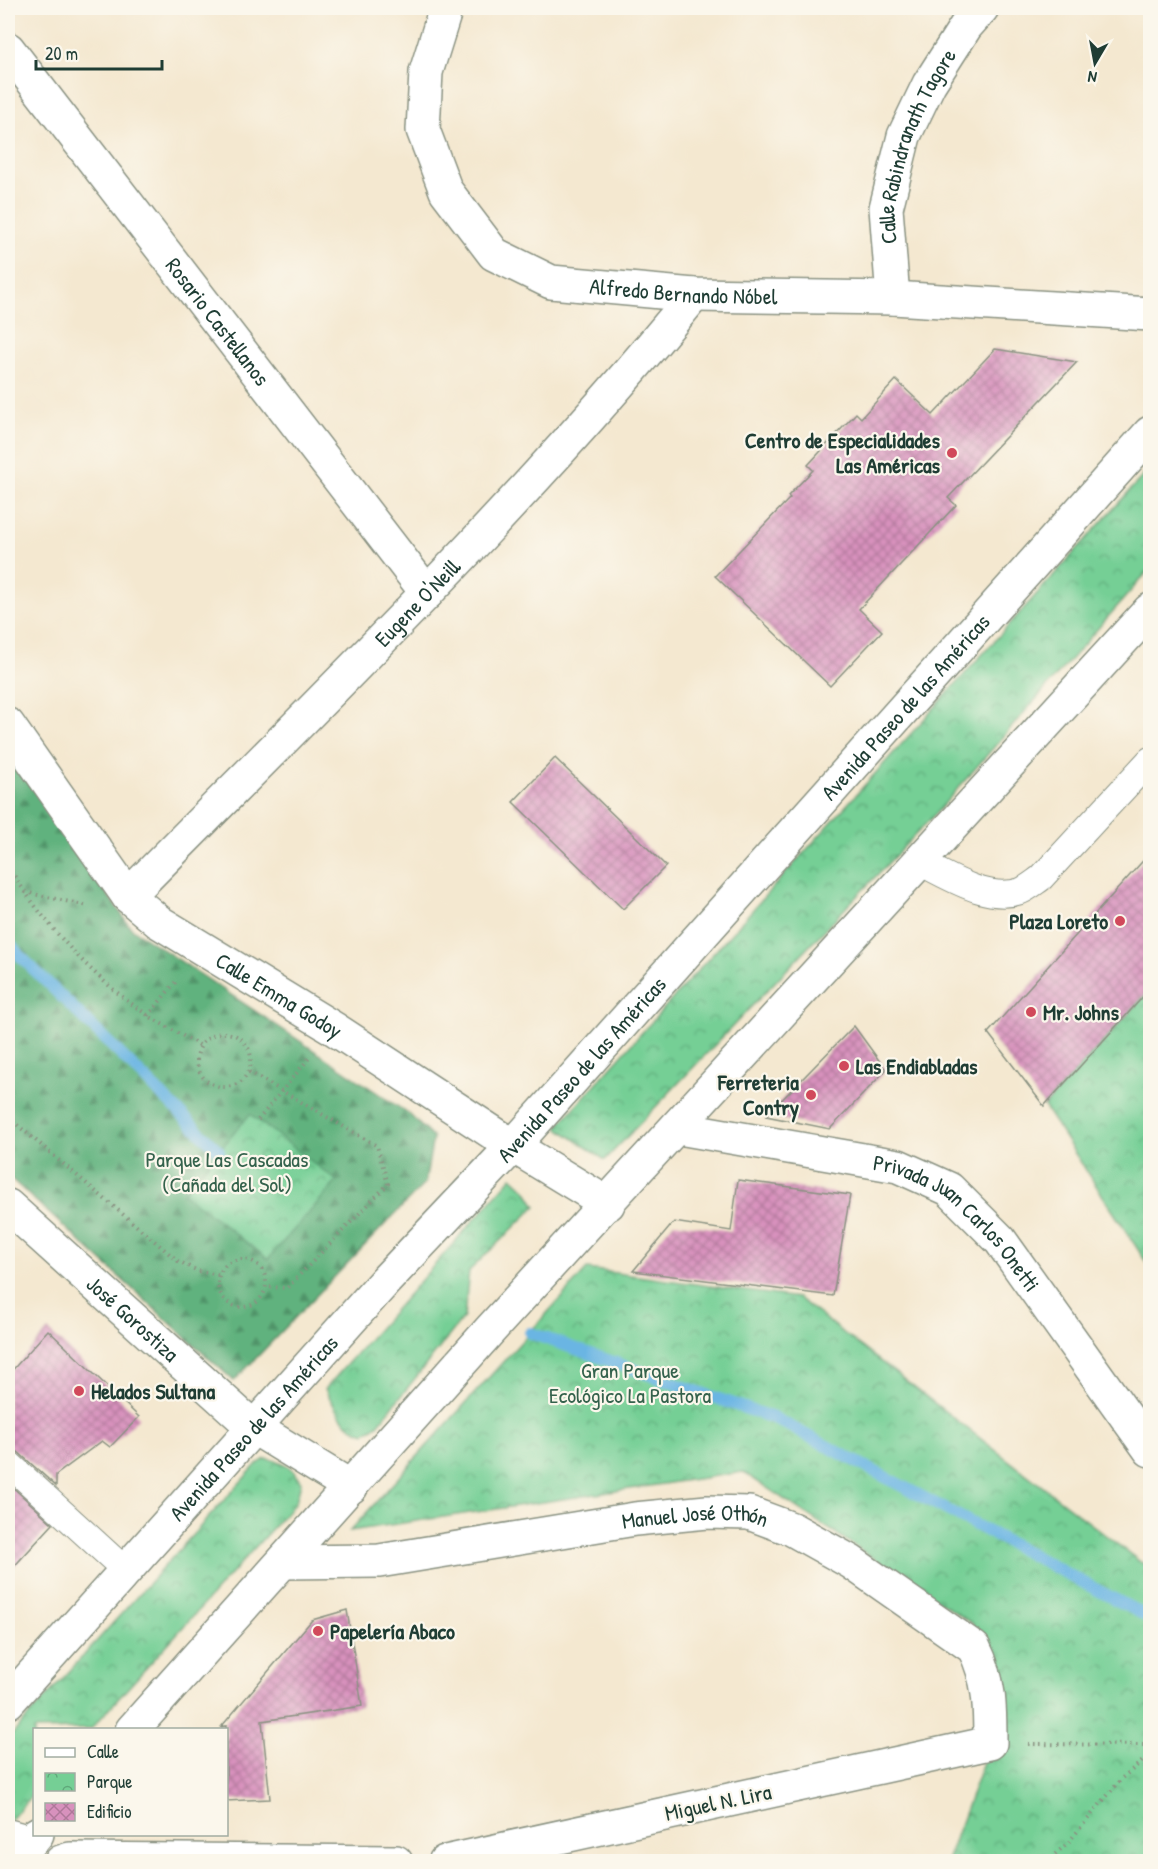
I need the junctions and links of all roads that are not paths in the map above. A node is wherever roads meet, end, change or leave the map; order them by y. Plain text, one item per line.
1 (446, 8) edge
2 (982, 8) edge
3 (8, 50) edge
4 (694, 296) junction
5 (893, 298) junction
6 (1150, 314) edge
7 (1150, 433) edge
8 (427, 593) junction
9 (1150, 610) edge
10 (8, 725) edge
11 (1150, 760) edge
12 (921, 863) junction
13 (128, 896) junction
14 (679, 1128) junction
15 (513, 1146) junction
16 (608, 1204) junction
17 (8, 1206) edge
18 (253, 1427) junction
19 (1150, 1450) edge
20 (8, 1463) edge
21 (351, 1487) junction
22 (283, 1562) junction
23 (125, 1570) junction
24 (8, 1702) edge
25 (134, 1728) edge
26 (990, 1743) joint
27 (22, 1843) edge
28 (65, 1860) edge
29 (396, 1862) edge
30 (445, 1862) edge

1 - 4 street, Alfredo Bernando Nóbel
2 - 5 street, Calle Rabindranath Tagore
3 - 8 street, Rosario Castellanos
4 - 5 street, Alfredo Bernando Nóbel
4 - 8 street, Eugene O'Neill
5 - 6 street, Alfredo Bernando Nóbel
7 - 15 street, Avenida Paseo de las Américas
8 - 13 street, Eugene O'Neill
9 - 12 street
10 - 13 street, Calle Emma Godoy
11 - 12 lane
12 - 14 street
13 - 15 street, Calle Emma Godoy
14 - 16 street
14 - 19 street, Privada Juan Carlos Onetti
15 - 16 street, Calle Emma Godoy
15 - 18 street, Avenida Paseo de las Américas
16 - 21 street
17 - 18 street, José Gorostiza
18 - 21 street, José Gorostiza
18 - 23 street, Avenida Paseo de las Américas
20 - 23 lane
21 - 22 street
22 - 25 street
22 - 26 street, Manuel José Othón
23 - 24 street, Avenida Paseo de las Américas
26 - 30 street, Miguel N. Lira
27 - 28 street
28 - 29 street

